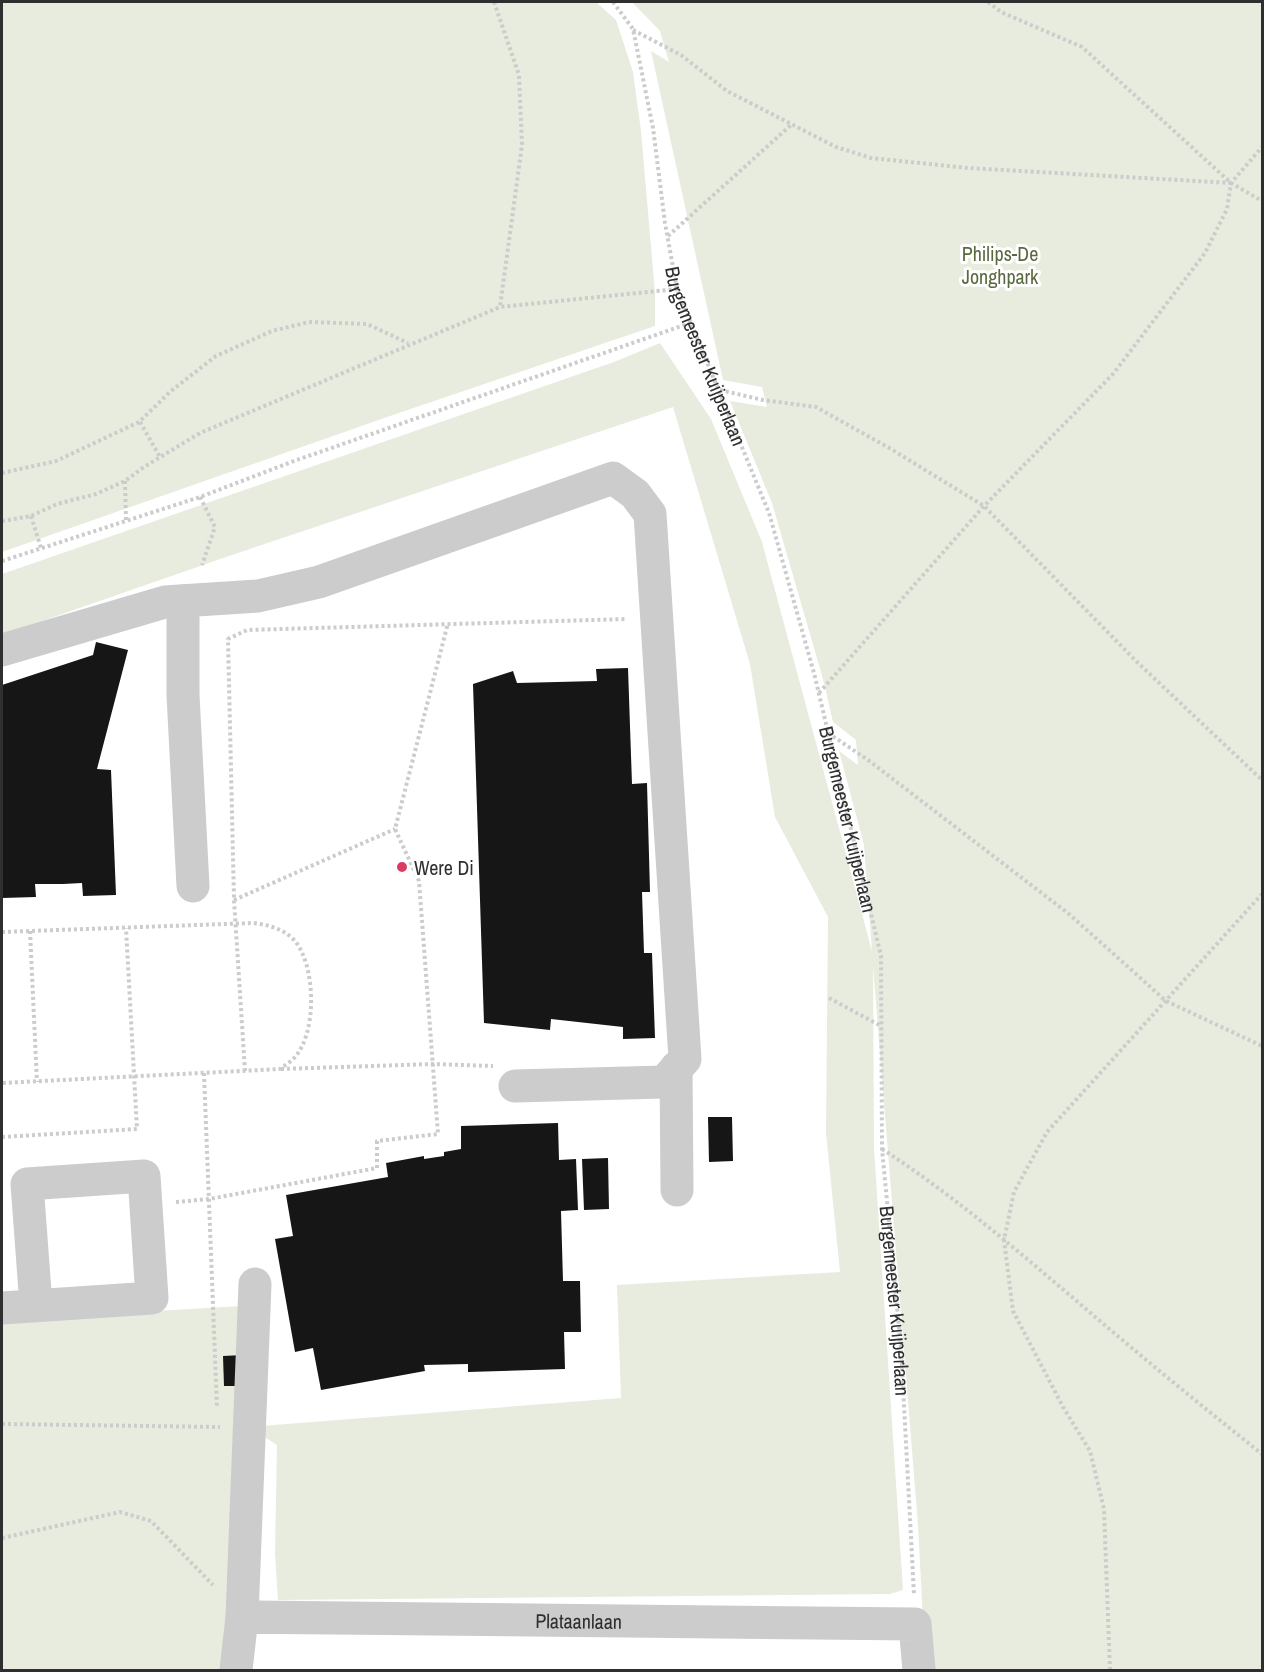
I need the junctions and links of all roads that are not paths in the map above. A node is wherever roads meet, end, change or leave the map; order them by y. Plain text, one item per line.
1 (183, 601) junction
2 (2, 650) edge
3 (193, 886) dead end
4 (676, 1068) junction
5 (515, 1086) road end
6 (677, 1190) dead end
7 (255, 1284) dead end
8 (36, 1305) junction
9 (2, 1308) edge
10 (242, 1617) junction
11 (236, 1671) edge
12 (919, 1671) edge

1 - 2 street
1 - 3 street
1 - 4 street
4 - 5 street
4 - 6 street
7 - 10 street
8 - 8 street
8 - 9 street
10 - 11 street
10 - 12 street, Plataanlaan

